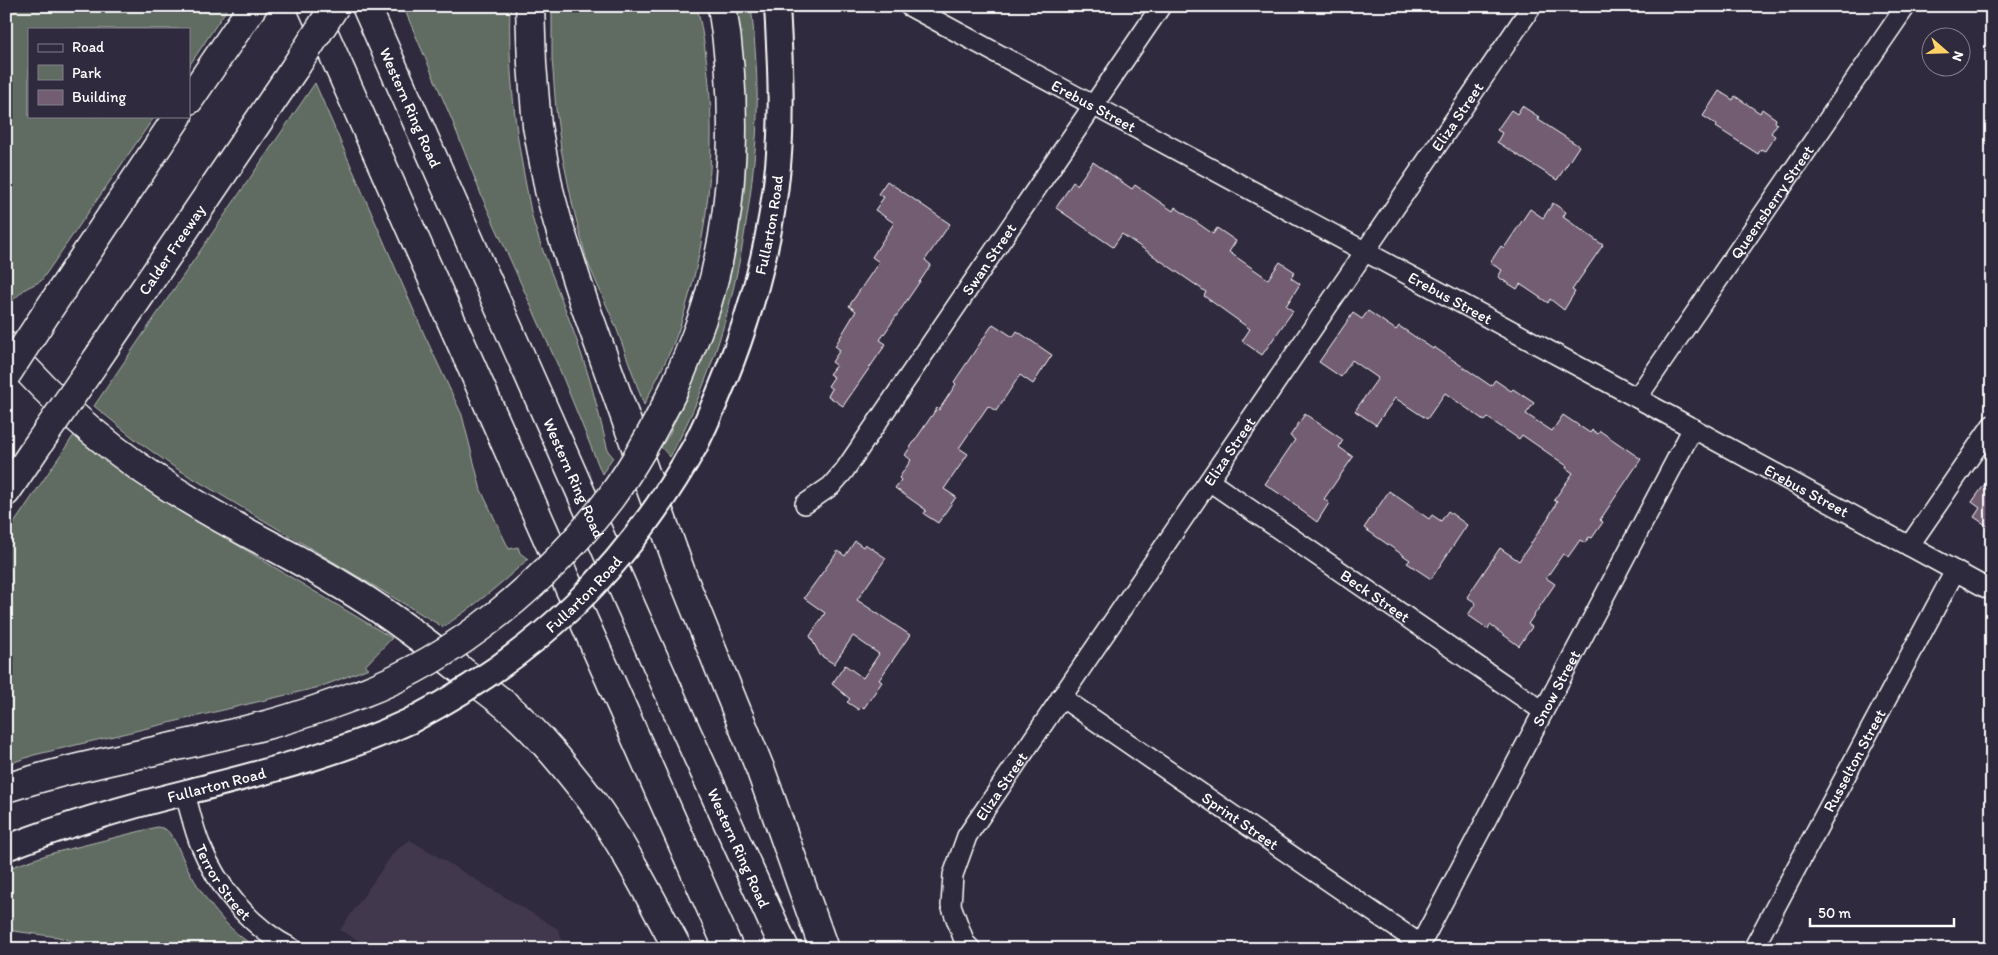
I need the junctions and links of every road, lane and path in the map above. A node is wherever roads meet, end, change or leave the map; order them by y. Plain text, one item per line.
1 (253, 6) edge
2 (312, 6) edge
3 (335, 6) edge
4 (366, 6) edge
5 (530, 6) edge
6 (722, 6) edge
7 (777, 6) edge
8 (909, 6) edge
9 (1161, 6) edge
10 (1532, 6) edge
11 (1906, 6) edge
12 (190, 99) edge
13 (1093, 106) junction
14 (177, 118) edge
15 (1364, 252) junction
16 (6, 346) edge
17 (6, 375) edge
18 (1637, 398) junction
19 (1992, 425) edge
20 (1693, 428) junction
21 (1209, 481) junction
22 (6, 492) edge
23 (805, 504) dead end
24 (1909, 546) junction
25 (1955, 571) junction
26 (1992, 591) edge
27 (1061, 697) junction
28 (1543, 711) junction
29 (6, 788) edge
30 (184, 792) junction
31 (6, 848) edge
32 (1419, 946) edge
33 (293, 949) edge
34 (678, 949) edge
35 (729, 949) edge
36 (785, 949) edge
37 (824, 949) edge
38 (971, 949) edge
39 (1753, 949) edge

1 - 12 highway
2 - 35 highway
3 - 22 highway, Calder Freeway, bridge
4 - 36 highway, Western Ring Road
5 - 37 highway
6 - 29 highway, bridge
7 - 30 main road, Fullarton Road, bridge
8 - 13 street, Erebus Street
9 - 13 street, Swan Street
10 - 15 street, Eliza Street
11 - 18 street, Queensberry Street
13 - 15 street, Erebus Street
13 - 23 street, Swan Street
14 - 17 highway, bridge
15 - 18 street, Erebus Street
15 - 21 street, Eliza Street
16 - 34 highway
18 - 20 street, Erebus Street
19 - 24 street
20 - 24 street, Erebus Street
20 - 28 street, Snow Street
21 - 27 street, Eliza Street
21 - 28 street, Beck Street
24 - 25 street, Erebus Street
25 - 26 street, Erebus Street
25 - 39 street, Russelton Street
27 - 32 street, Sprint Street
27 - 38 street, Eliza Street
28 - 32 street, Snow Street
30 - 31 main road, Fullarton Road
30 - 33 street, Terror Street

